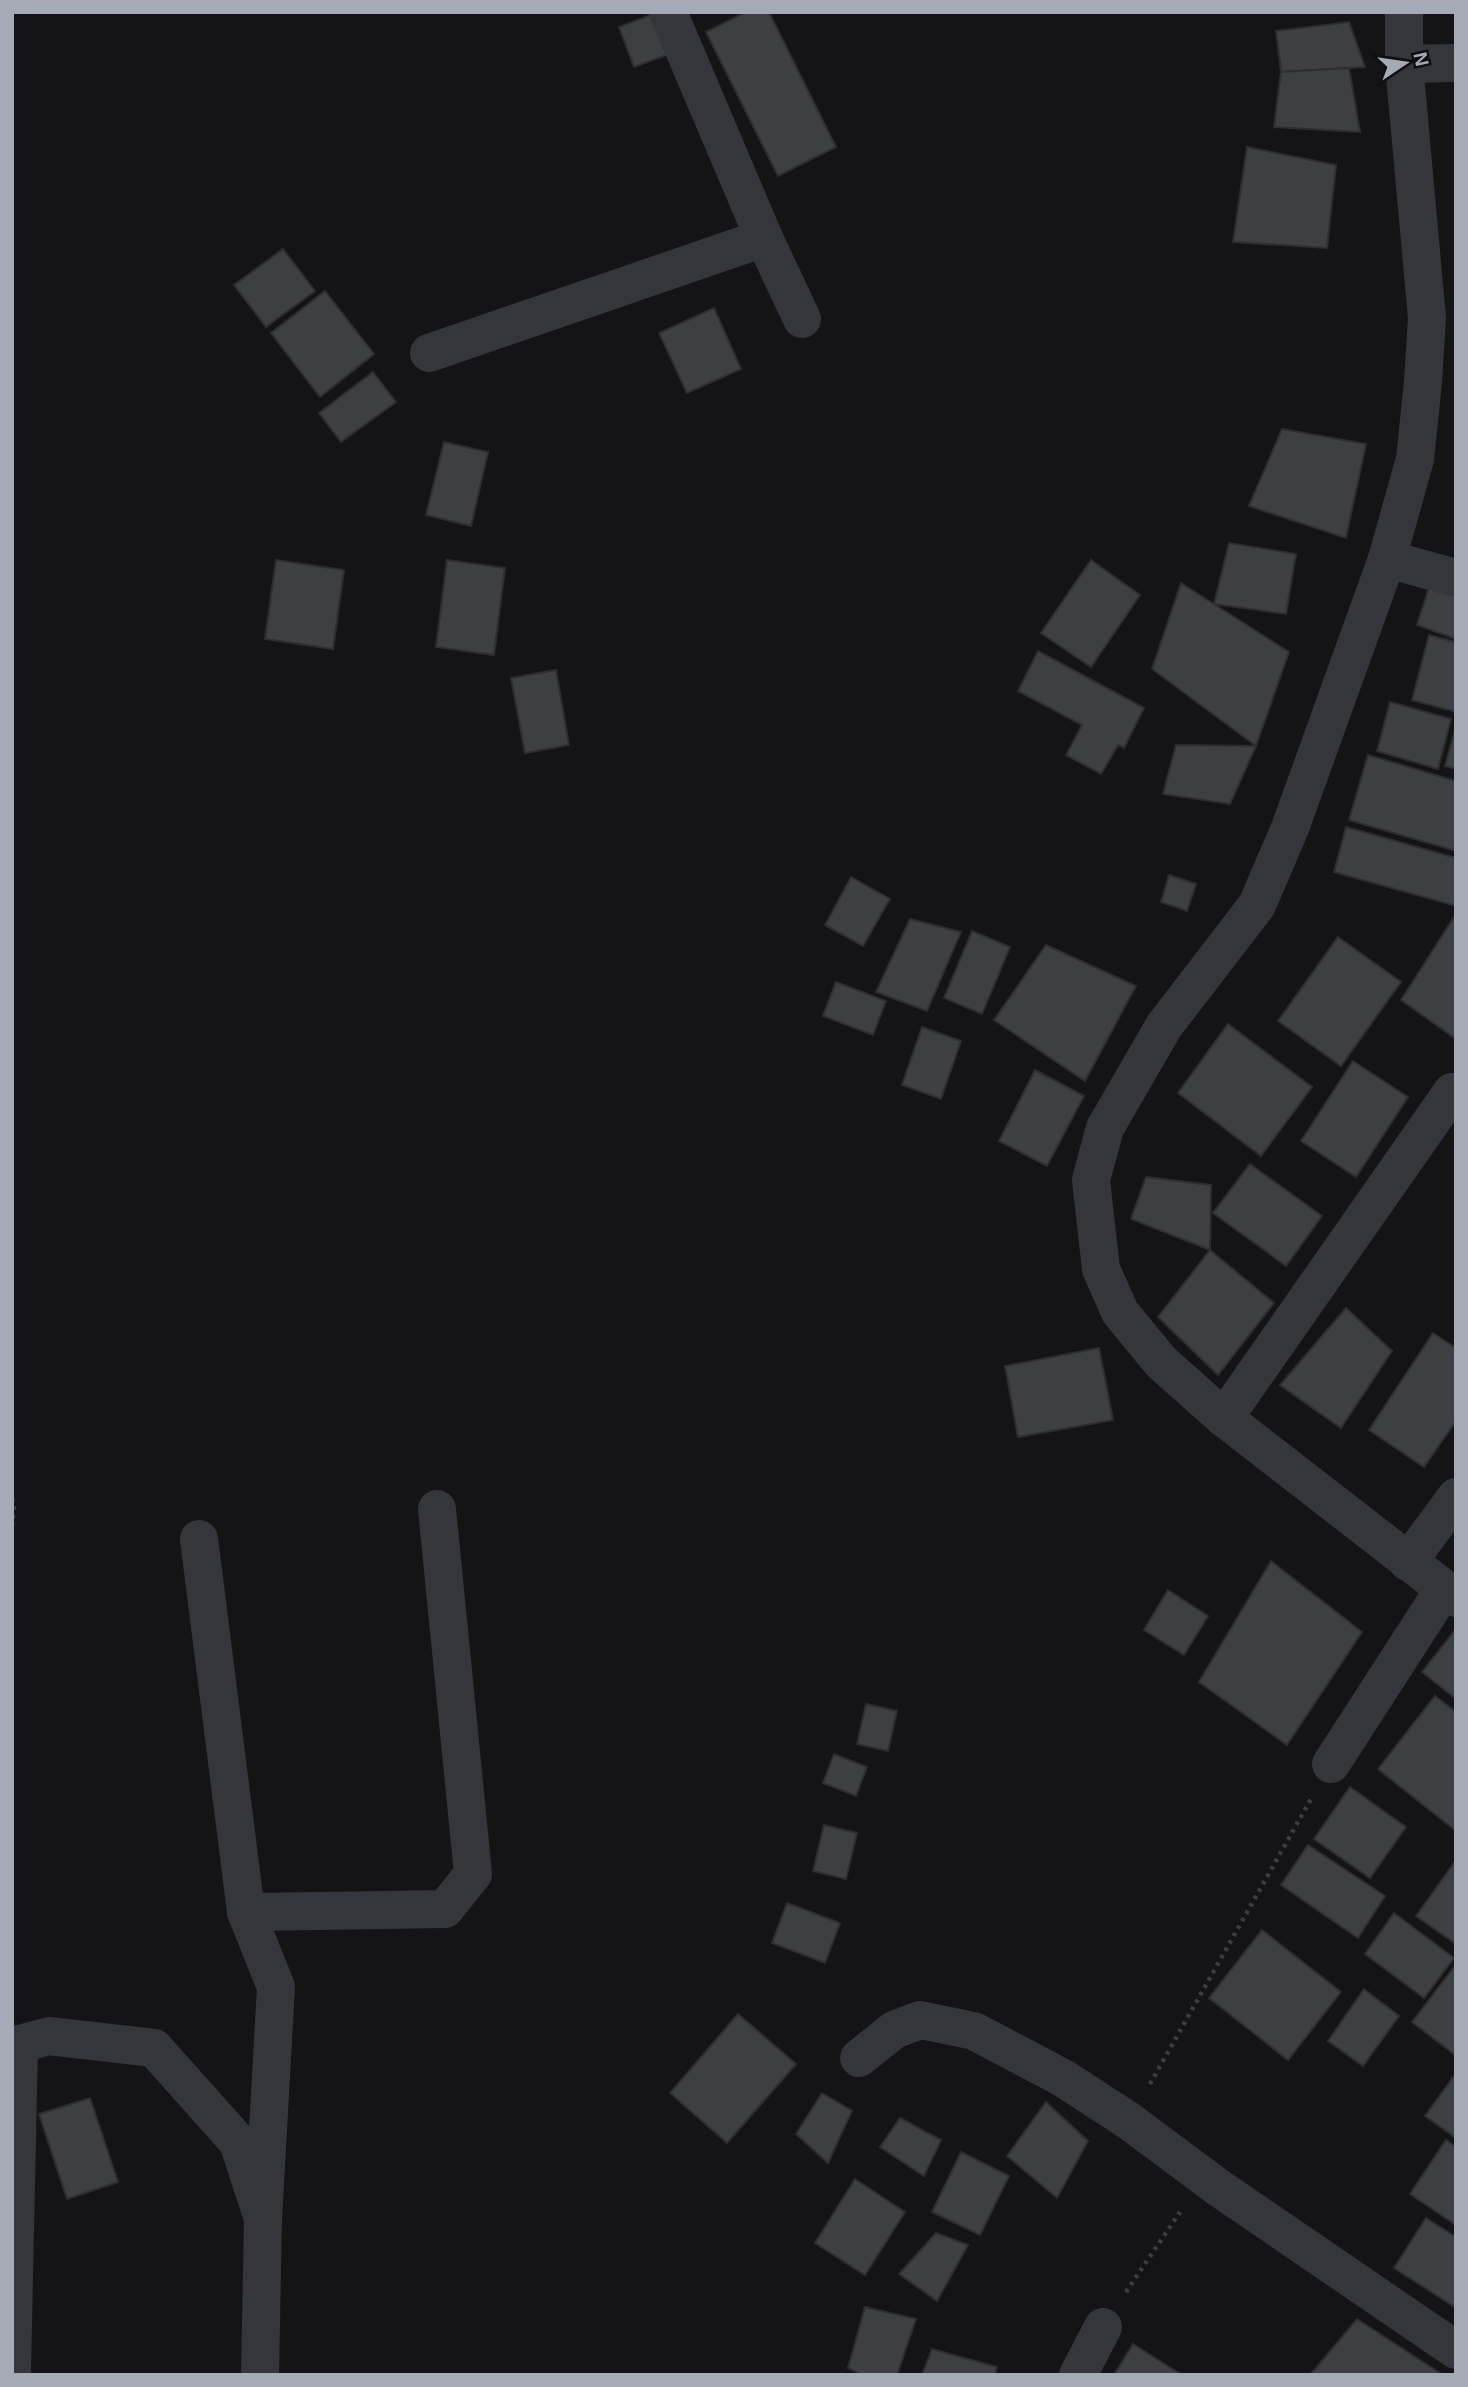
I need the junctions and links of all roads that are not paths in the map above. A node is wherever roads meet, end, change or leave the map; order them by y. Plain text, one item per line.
1 (668, 12) edge
2 (1404, 12) edge
3 (1456, 63) edge
4 (1404, 64) junction
5 (764, 238) junction
6 (802, 319) dead end
7 (429, 353) dead end
8 (1387, 559) junction
9 (1456, 578) edge
10 (1451, 1092) dead end
11 (1224, 1419) junction
12 (1456, 1497) edge
13 (437, 1509) dead end
14 (199, 1539) dead end
15 (1408, 1562) junction
16 (1450, 1593) edge
17 (1331, 1764) road end
18 (246, 1912) junction
19 (16, 2045) edge
20 (859, 2058) dead end
21 (263, 2218) junction
22 (1103, 2327) road end
23 (1456, 2350) edge
24 (12, 2370) edge
25 (260, 2375) edge
26 (1079, 2375) edge

1 - 5 street
2 - 4 street
3 - 4 street
4 - 8 street
5 - 6 street
5 - 7 street
8 - 9 street
8 - 11 street
10 - 11 street
11 - 15 street
12 - 15 street
13 - 18 street
14 - 18 street
15 - 16 street
16 - 17 street
18 - 21 street
19 - 21 street
19 - 24 street
20 - 23 street
21 - 25 street
22 - 26 street

